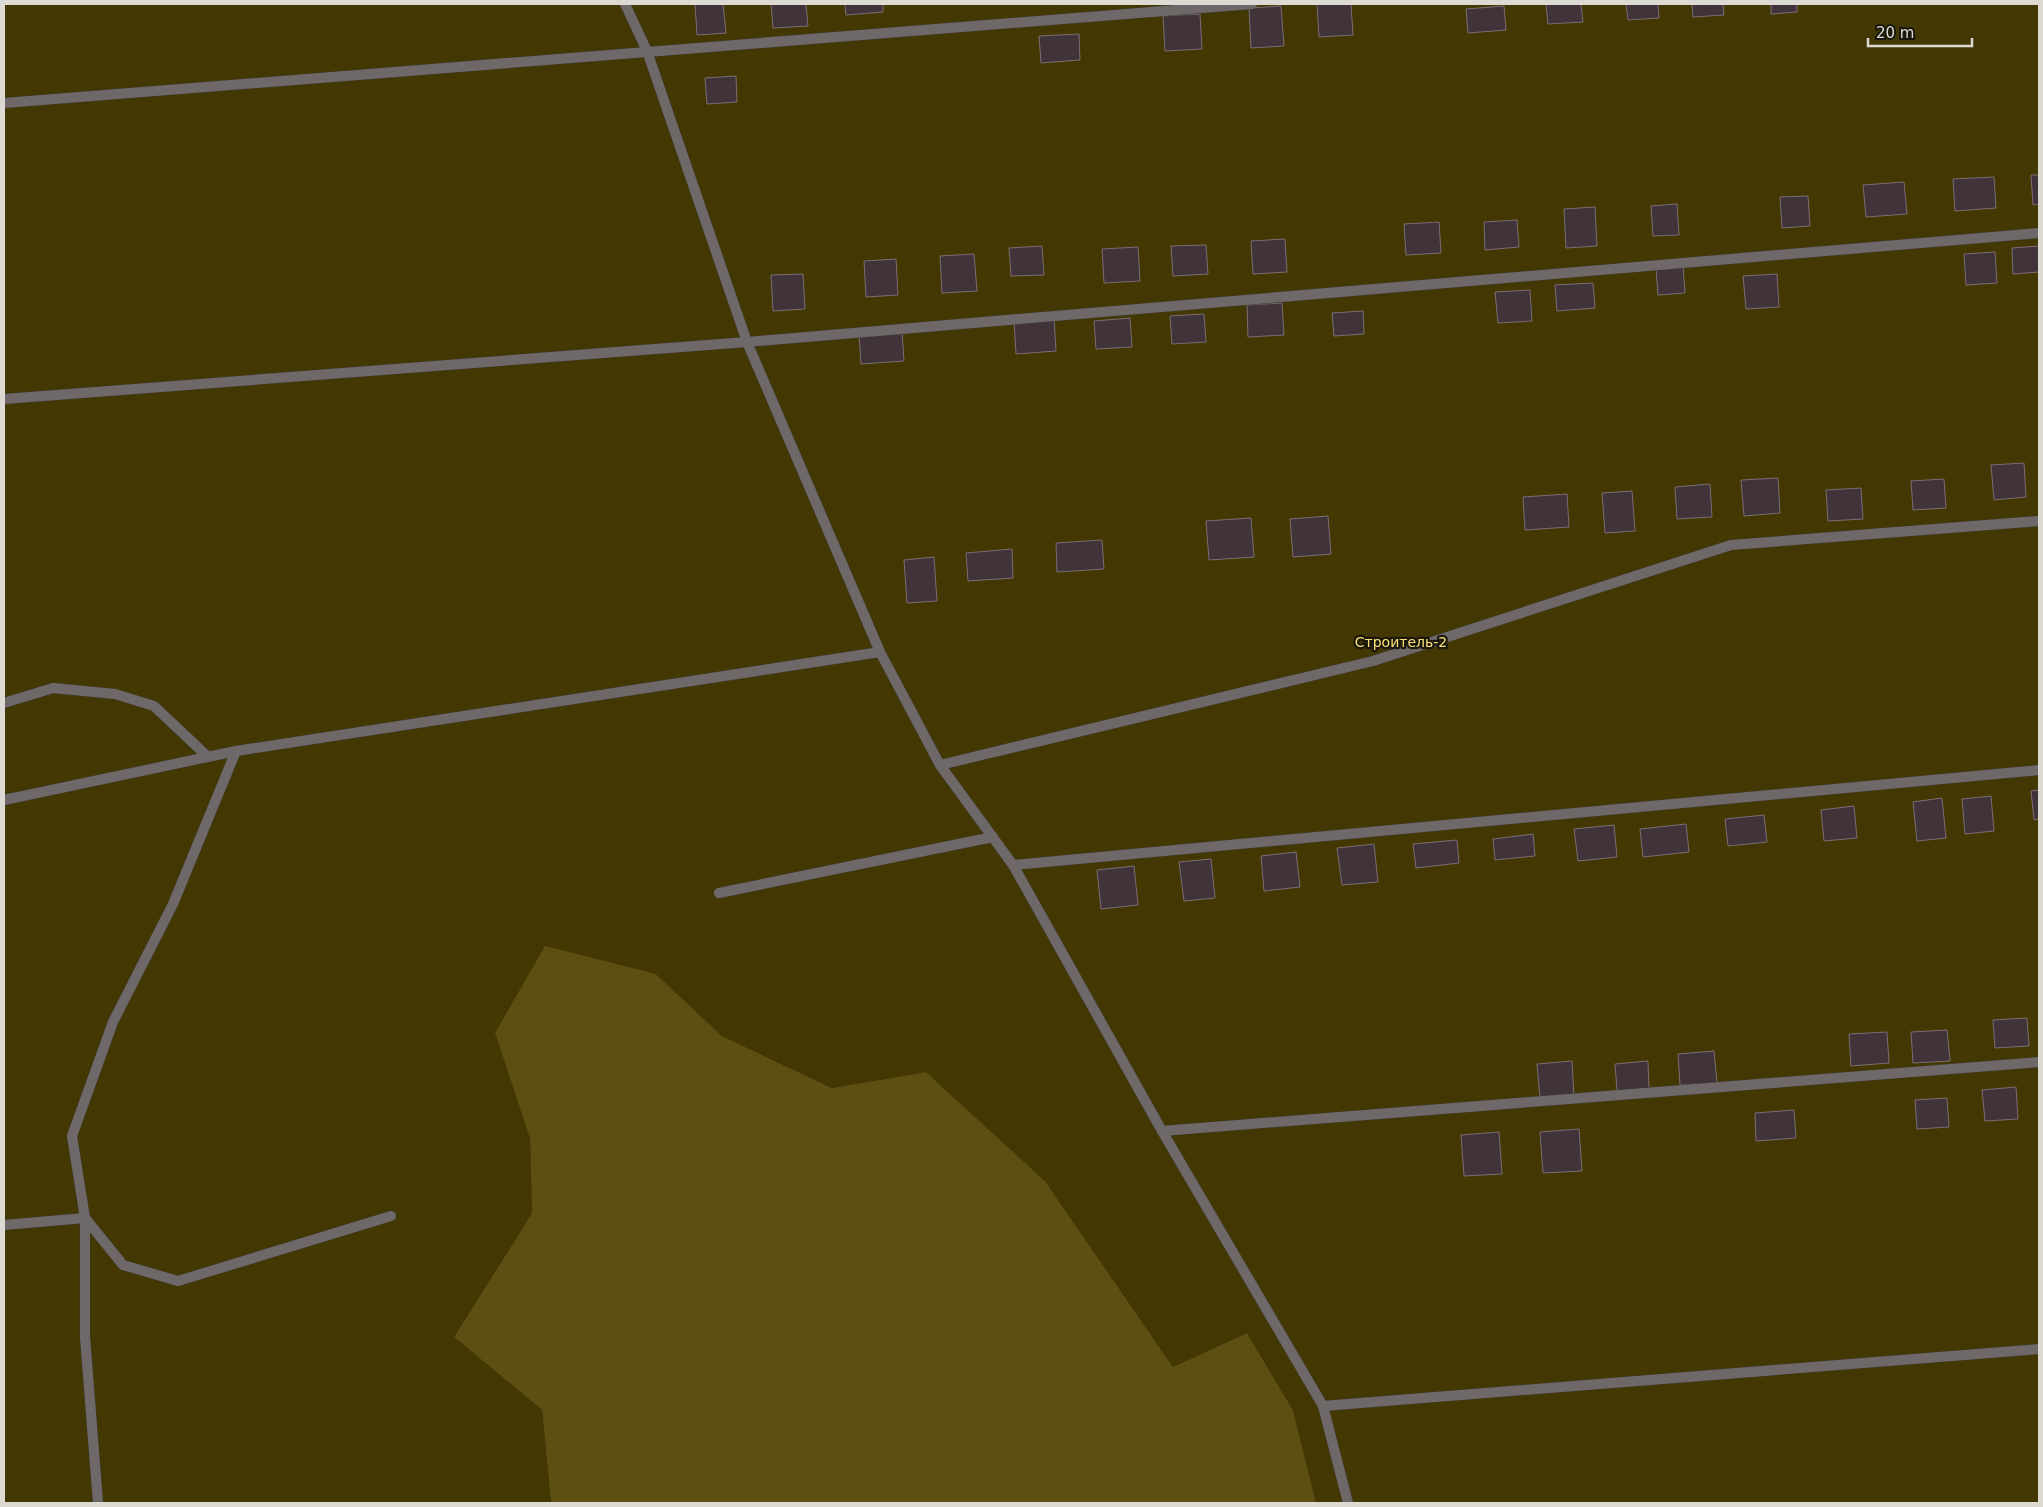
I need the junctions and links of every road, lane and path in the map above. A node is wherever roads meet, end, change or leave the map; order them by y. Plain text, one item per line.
1 (625, 4) edge
2 (1252, 4) edge
3 (648, 51) junction
4 (4, 103) edge
5 (2039, 233) edge
6 (747, 342) junction
7 (4, 398) edge
8 (2039, 521) edge
9 (880, 652) junction
10 (4, 702) edge
11 (236, 751) junction
12 (208, 757) junction
13 (940, 765) junction
14 (2039, 770) edge
15 (4, 800) edge
16 (993, 837) junction
17 (1013, 865) junction
18 (719, 893) dead end
19 (2039, 1062) edge
20 (1162, 1131) junction
21 (391, 1216) dead end
22 (85, 1218) junction
23 (4, 1225) edge
24 (2039, 1349) edge
25 (1323, 1406) junction
26 (98, 1503) edge
27 (1348, 1503) edge

1 - 3 lane
2 - 3 lane
3 - 4 lane
3 - 6 lane
5 - 6 lane
6 - 7 lane
6 - 9 lane
8 - 13 lane
9 - 11 lane
9 - 13 lane
10 - 12 lane
11 - 12 lane
11 - 22 lane
12 - 15 lane
13 - 16 lane
14 - 17 lane
16 - 17 lane
16 - 18 lane
17 - 20 lane
19 - 20 lane
20 - 25 lane
21 - 22 lane
22 - 23 lane
22 - 26 lane
24 - 25 lane
25 - 27 lane

